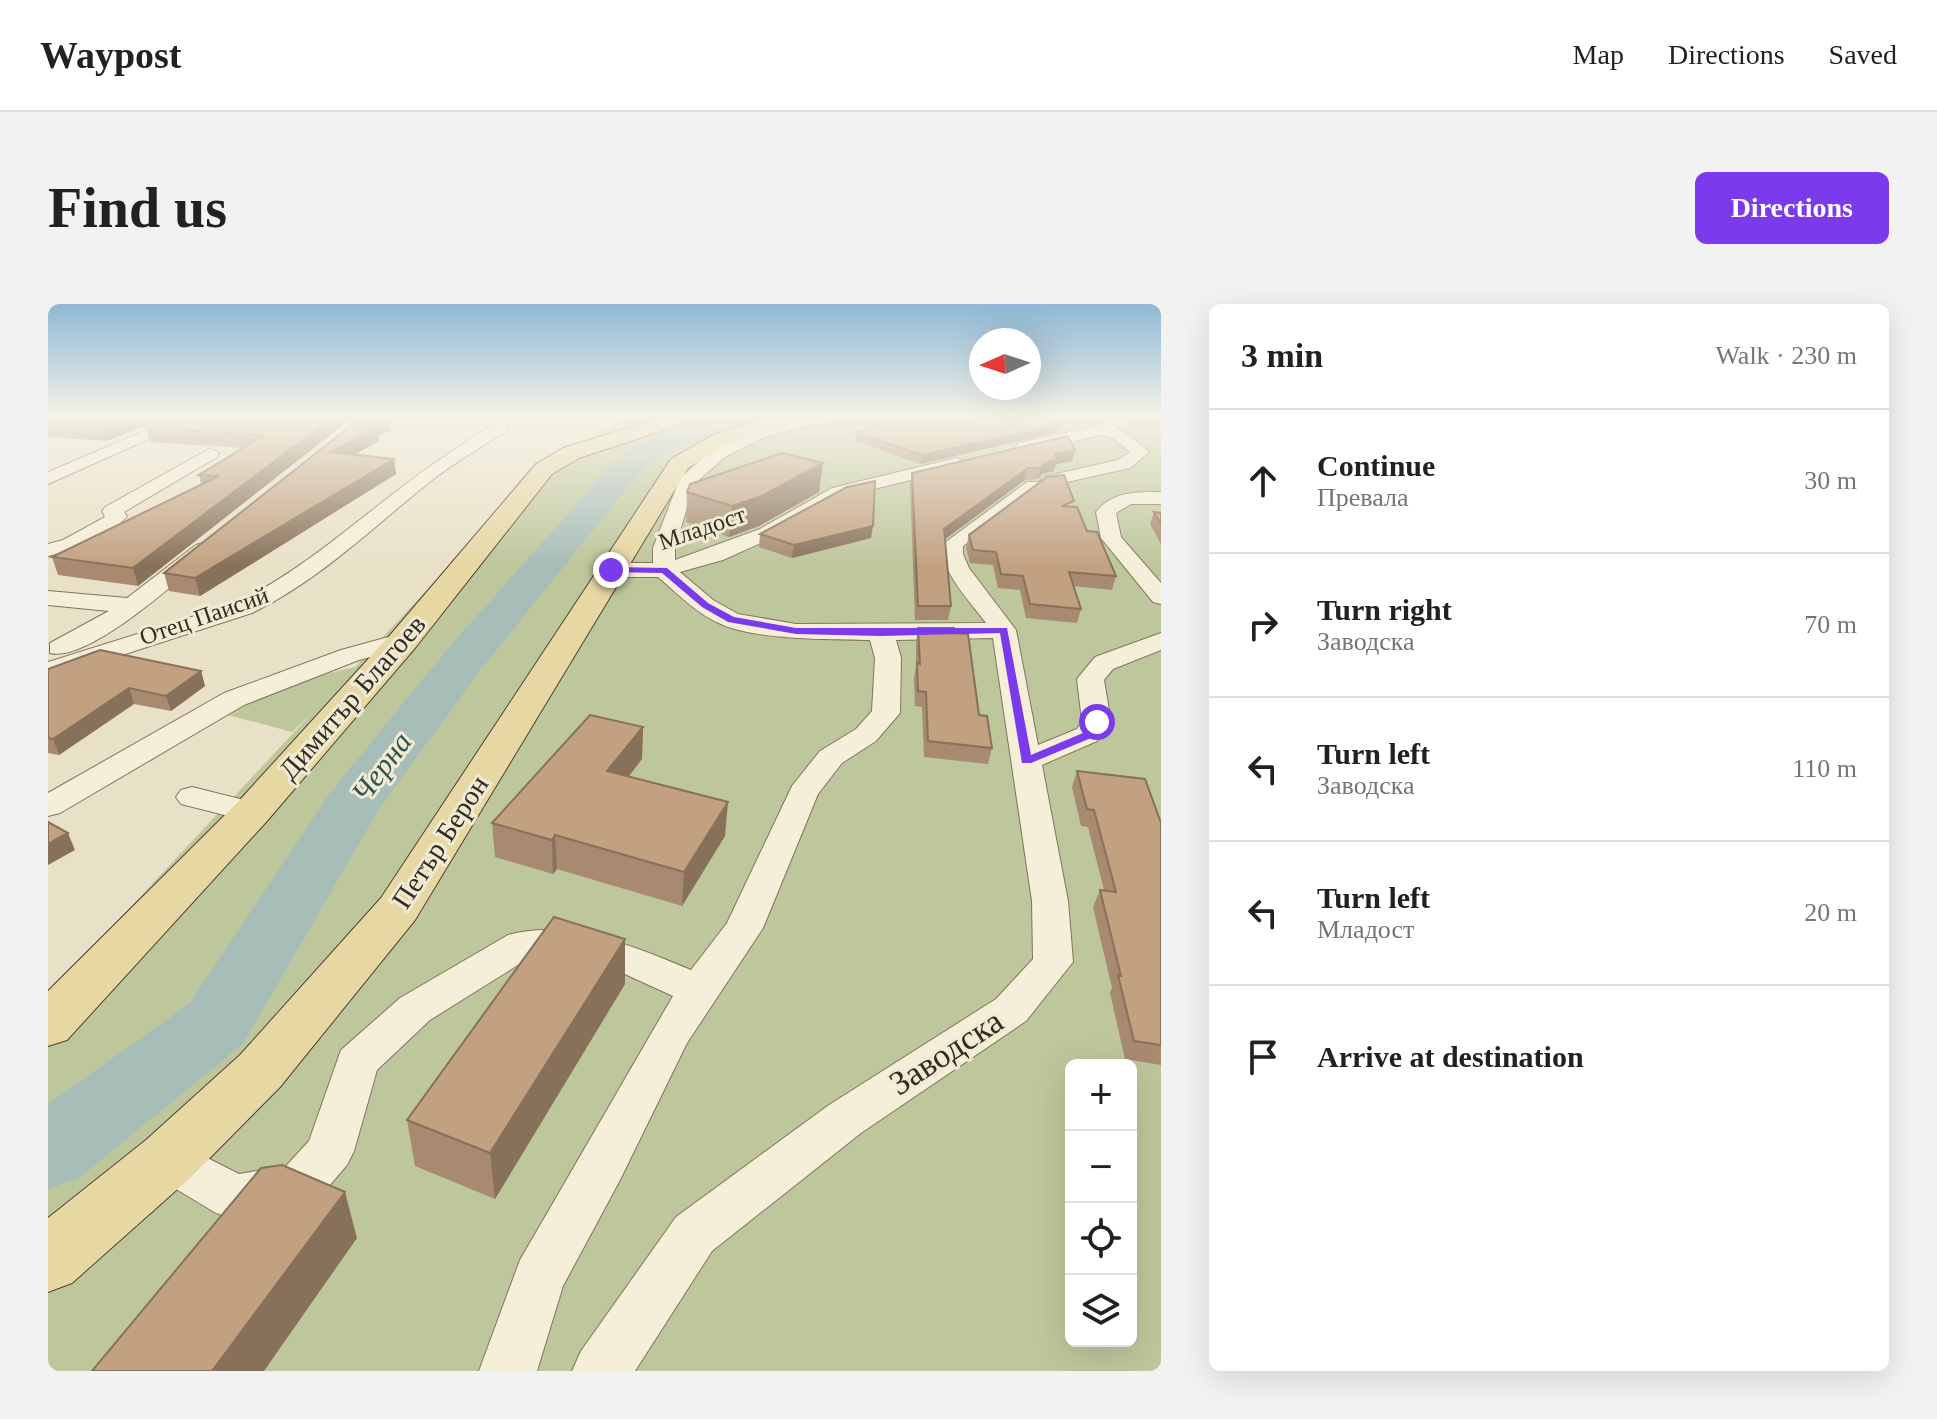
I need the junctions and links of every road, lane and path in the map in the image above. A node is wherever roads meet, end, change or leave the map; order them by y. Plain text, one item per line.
1 (75, 467) edge
2 (187, 467) edge
3 (440, 467) edge
4 (547, 467) edge
5 (677, 467) edge
6 (703, 467) edge
7 (941, 467) edge
8 (1112, 467) edge
9 (48, 479) edge
10 (1161, 498) edge
11 (214, 541) edge
12 (48, 550) edge
13 (611, 570) junction
14 (664, 570) junction
15 (1161, 597) edge
16 (48, 598) edge
17 (133, 606) junction
18 (1004, 630) junction
19 (881, 633) junction
20 (403, 641) junction
21 (1161, 641) edge
22 (48, 653) edge
23 (48, 671) edge
24 (1027, 761) junction
25 (192, 797) dead end
26 (48, 806) edge
27 (252, 812) junction
28 (698, 990) junction
29 (48, 1025) edge
30 (168, 1159) junction
31 (48, 1260) edge
32 (508, 1371) edge
33 (601, 1371) edge

1 - 9 street
2 - 12 street
3 - 23 street, Отец Паисий
4 - 20 main road, Димитър Благоев
5 - 13 main road, Петър Берон
6 - 14 street
7 - 14 street, Младост
8 - 18 street, Заводска
10 - 15 street
11 - 17 street
13 - 14 street, Младост
13 - 30 main road, Петър Берон
14 - 19 street
16 - 17 street
17 - 22 street
18 - 19 street
18 - 24 street, Заводска
19 - 28 street
20 - 26 street
20 - 27 main road, Димитър Благоев
21 - 24 street
24 - 33 street, Заводска
25 - 27 street
27 - 29 main road, Димитър Благоев
28 - 30 street
28 - 32 street
30 - 31 main road, Петър Берон

